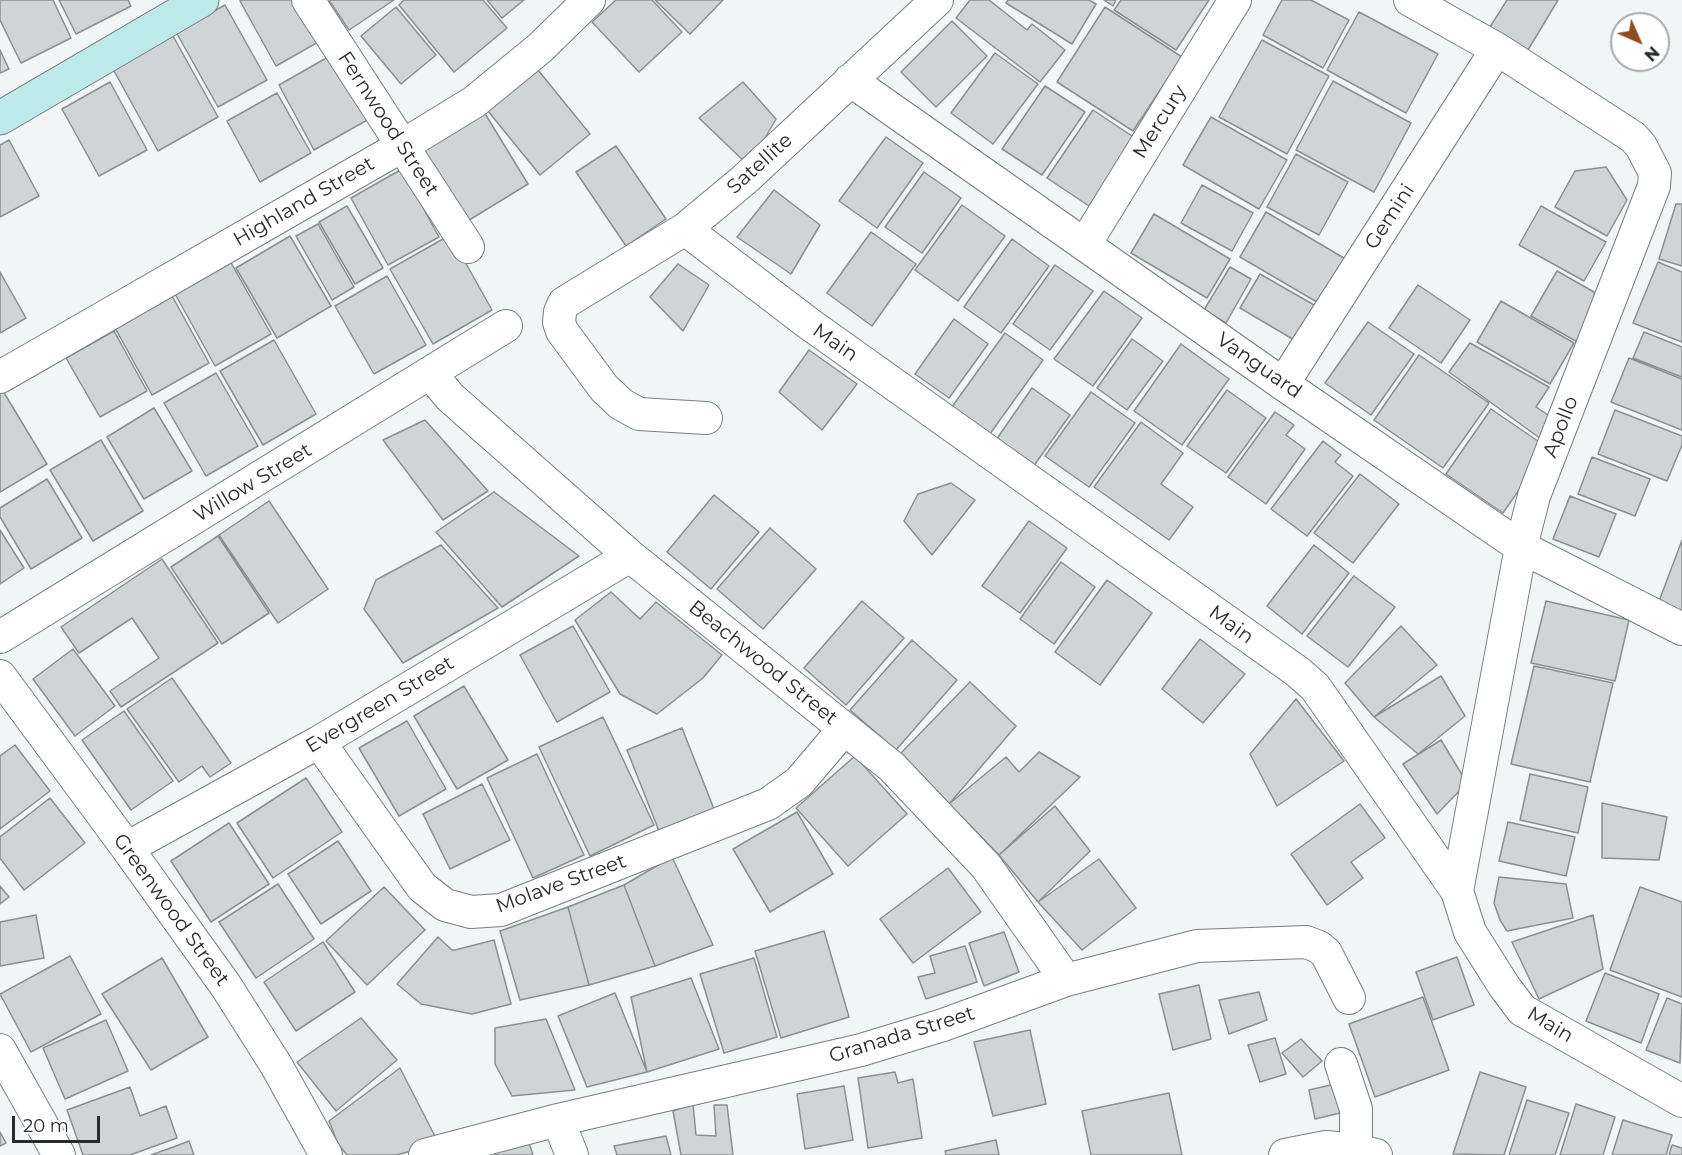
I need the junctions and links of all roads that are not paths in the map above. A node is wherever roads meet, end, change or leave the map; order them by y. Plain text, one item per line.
1 (202, 0) edge
2 (308, 0) edge
3 (589, 0) edge
4 (937, 0) edge
5 (1235, 0) edge
6 (1410, 0) edge
7 (1497, 49) junction
8 (850, 80) junction
9 (0, 118) edge
10 (402, 146) junction
11 (685, 229) junction
12 (1085, 244) junction
13 (468, 247) dead end
14 (506, 326) dead end
15 (430, 373) junction
16 (0, 377) edge
17 (1283, 384) junction
18 (706, 418) dead end
19 (1521, 547) junction
20 (630, 556) junction
21 (1682, 629) edge
22 (0, 637) edge
23 (0, 676) edge
24 (844, 729) junction
25 (319, 742) junction
26 (127, 848) junction
27 (1457, 891) junction
28 (1066, 980) junction
29 (1349, 998) dead end
30 (0, 1050) edge
31 (1341, 1064) dead end
32 (1682, 1101) edge
33 (558, 1120) junction
34 (1363, 1153) edge
35 (59, 1155) edge
36 (326, 1155) edge
37 (425, 1155) edge
38 (572, 1155) edge
39 (1285, 1155) edge

1 - 9 street
2 - 10 street, Fernwood Street
3 - 10 street, Highland Street
4 - 8 street, Satellite
5 - 12 street, Mercury
6 - 7 street
7 - 17 street, Gemini
7 - 19 street, Apollo
8 - 11 street, Satellite
8 - 12 street, Vanguard
10 - 13 street, Fernwood Street
10 - 16 street, Highland Street
11 - 18 street, Satellite
11 - 27 street, Main
12 - 17 street, Vanguard
14 - 15 street, Willow Street
15 - 20 street, Beachwood Street
15 - 22 street, Willow Street
17 - 19 street, Vanguard
19 - 21 street, Vanguard
19 - 27 street, Apollo
20 - 24 street, Beachwood Street
20 - 25 street, Evergreen Street
23 - 26 street, Greenwood Street
24 - 25 street, Molave Street
24 - 28 street, Beachwood Street
25 - 26 street, Evergreen Street
26 - 36 street, Greenwood Street
27 - 32 street, Main
28 - 29 street, Granada Street
28 - 33 street, Granada Street
30 - 35 street
31 - 34 street
33 - 37 street, Granada Street
33 - 38 street
34 - 39 street

